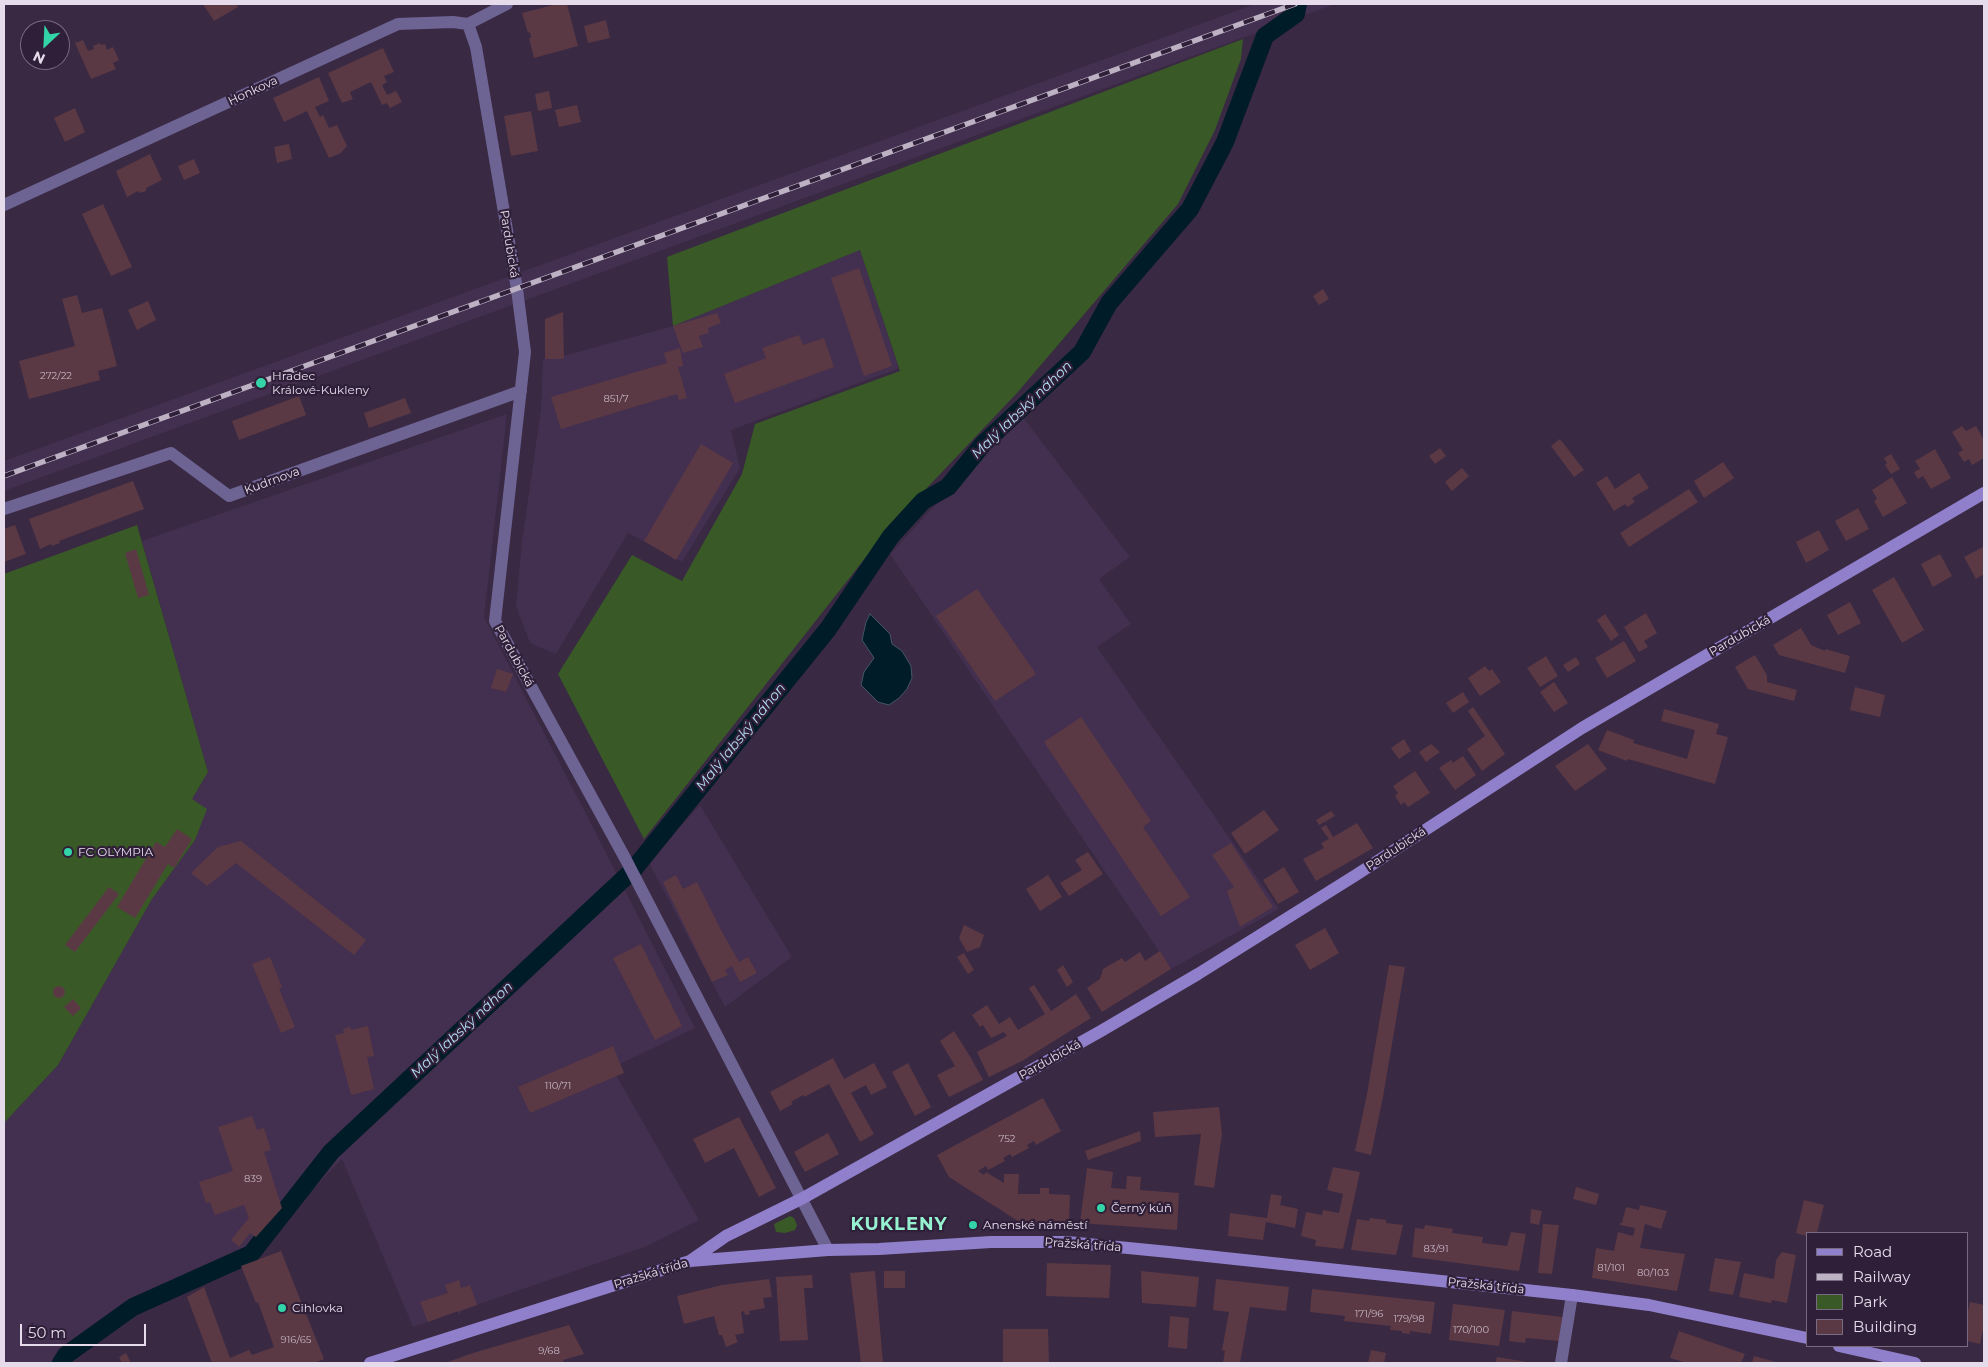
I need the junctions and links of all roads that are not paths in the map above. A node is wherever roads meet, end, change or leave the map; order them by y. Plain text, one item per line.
1 (508, 4) edge
2 (468, 24) junction
3 (4, 205) edge
4 (521, 391) junction
5 (1984, 493) edge
6 (4, 508) edge
7 (803, 1198) junction
8 (828, 1250) junction
9 (690, 1261) junction
10 (1572, 1295) junction
11 (1806, 1338) edge
12 (1843, 1347) edge
13 (370, 1363) edge
14 (1561, 1363) edge
15 (1915, 1363) edge

1 - 2 street
2 - 3 street, Honkova
2 - 4 street, Pardubická
4 - 6 street, Kudrnova
4 - 7 street, Pardubická
5 - 7 street, Pardubická
7 - 8 street, Pardubická
7 - 9 street, Pardubická
8 - 9 street, Pražská třída
8 - 10 street, Pražská třída
9 - 13 street, Pražská třída
10 - 11 street, Pražská třída
10 - 14 street
12 - 15 street

